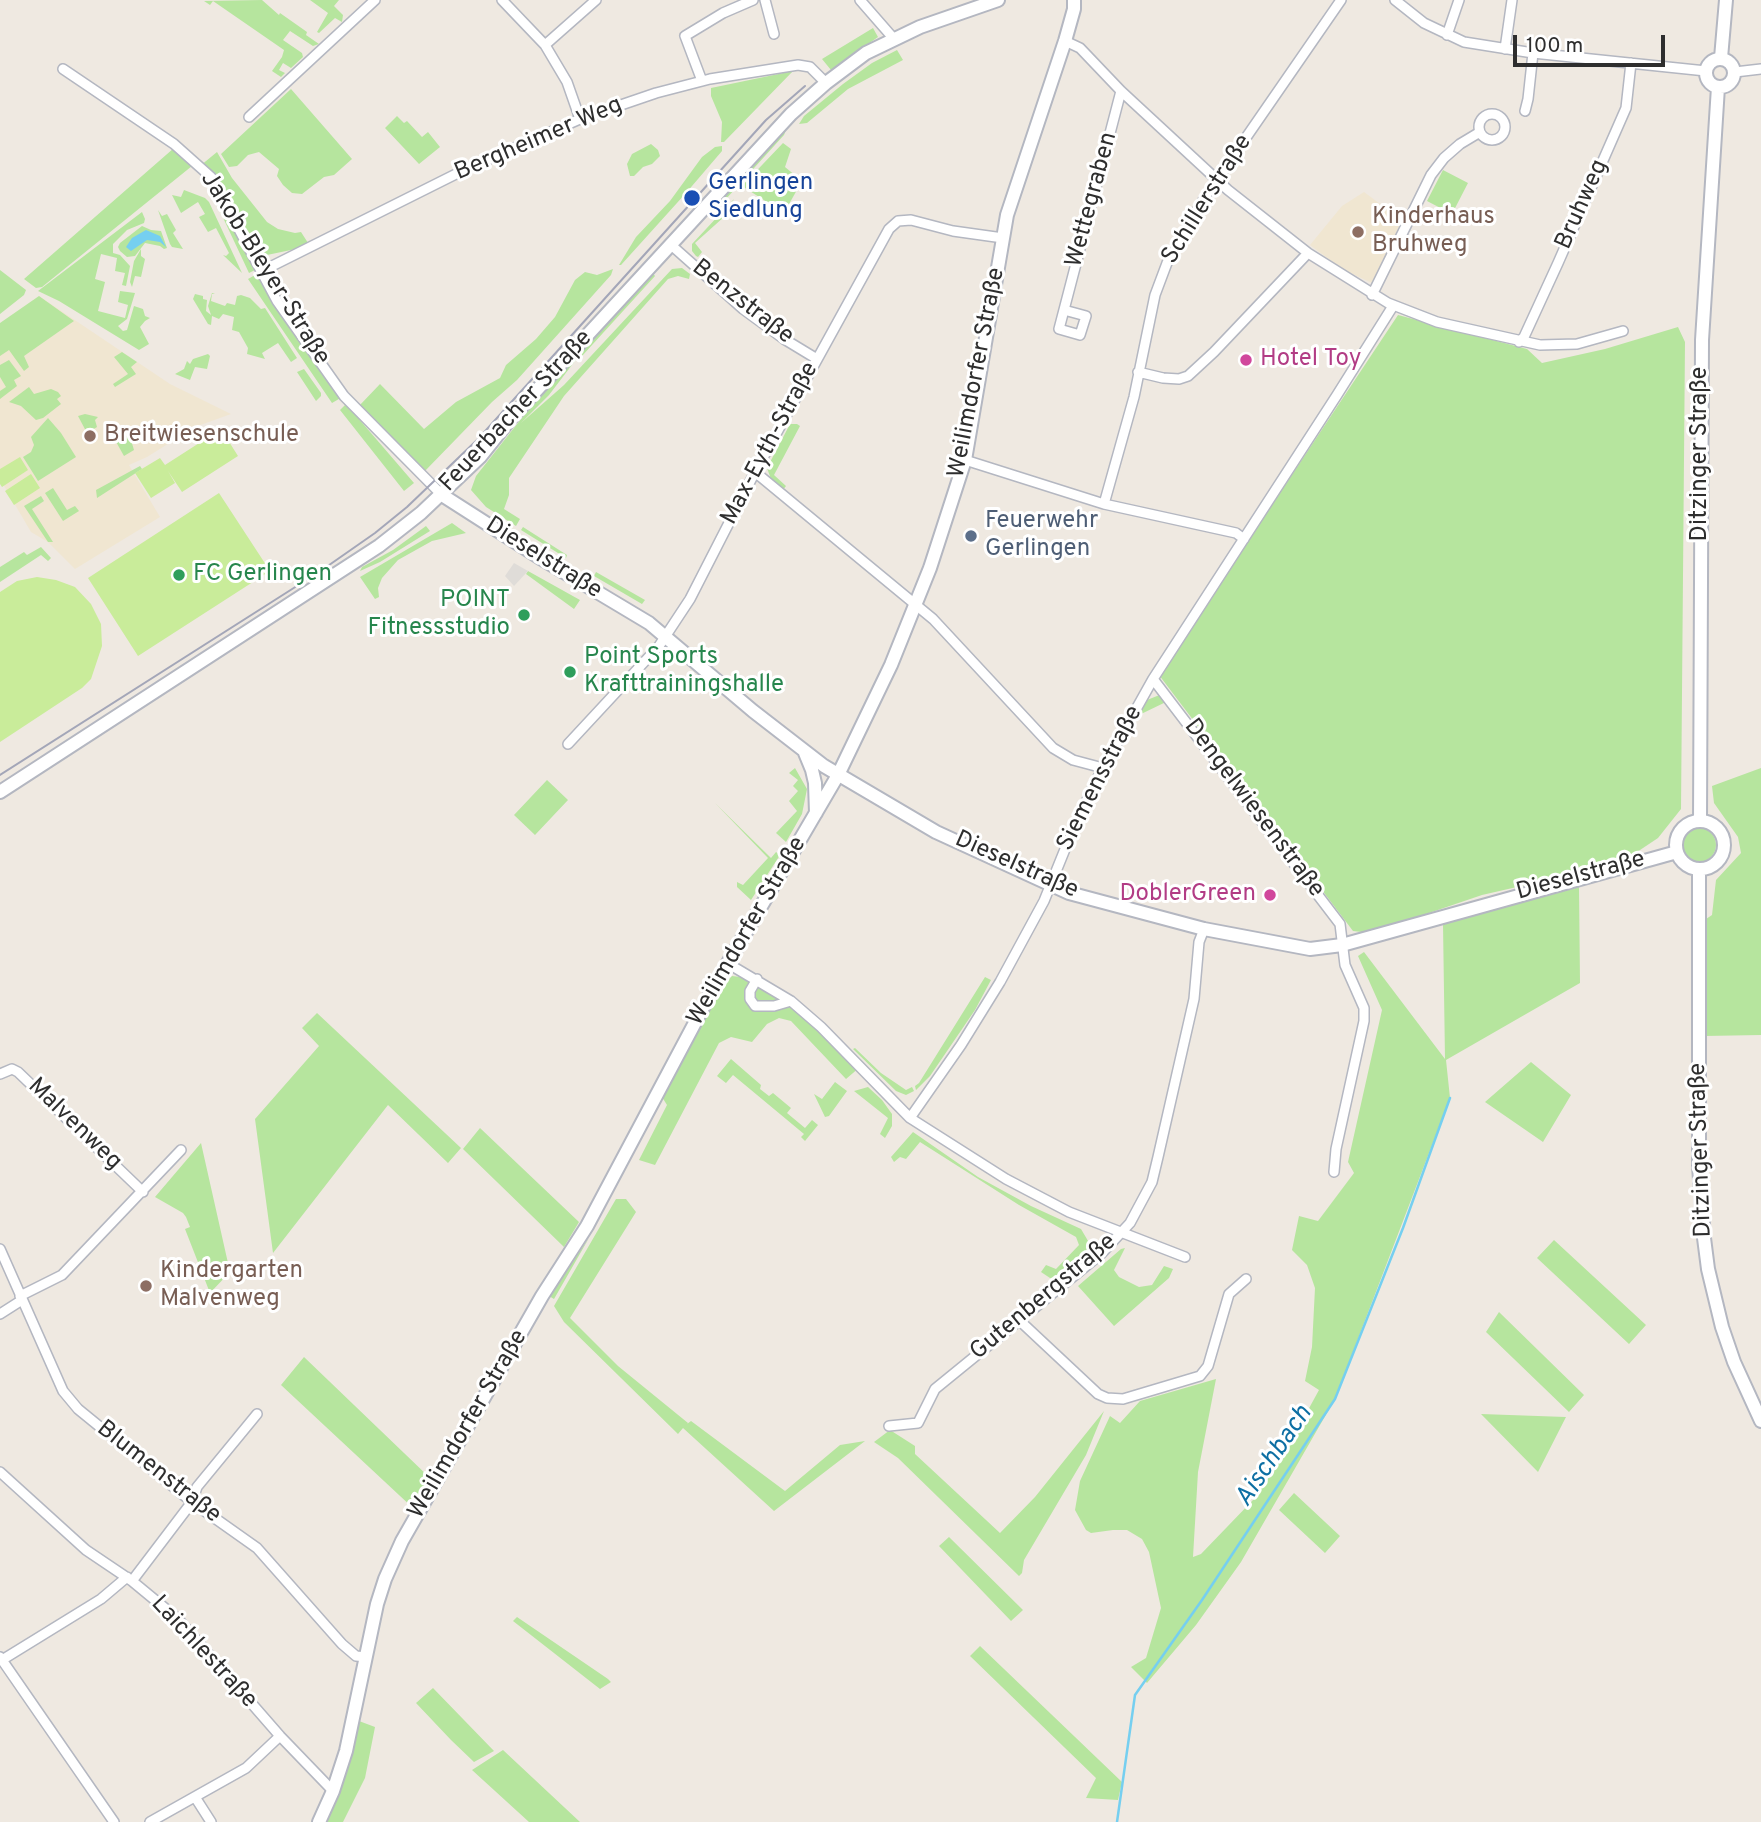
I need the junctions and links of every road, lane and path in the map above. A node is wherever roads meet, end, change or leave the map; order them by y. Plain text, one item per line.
1 (375, 0) edge
2 (502, 0) edge
3 (596, 0) edge
4 (753, 0) edge
5 (765, 0) edge
6 (860, 0) edge
7 (998, 0) edge
8 (1074, 0) edge
9 (1341, 0) edge
10 (1395, 0) edge
11 (1459, 0) edge
12 (1512, 0) edge
13 (1726, 0) edge
14 (775, 34) dead end
15 (1447, 35) junction
16 (894, 39) junction
17 (1065, 41) junction
18 (545, 45) junction
19 (1505, 49) junction
20 (1533, 53) junction
21 (1721, 58) junction
22 (1631, 63) junction
23 (63, 69) dead end
24 (1761, 69) edge
25 (1706, 71) junction
26 (1735, 72) junction
27 (702, 81) junction
28 (826, 83) junction
29 (1718, 87) junction
30 (1121, 91) junction
31 (1525, 111) dead end
32 (249, 117) dead end
33 (580, 119) junction
34 (1480, 132) dead end
35 (1218, 180) junction
36 (1003, 239) junction
37 (670, 244) junction
38 (1308, 253) junction
39 (262, 271) junction
40 (1372, 295) junction
41 (1393, 306) junction
42 (1064, 310) dead end
43 (1623, 331) dead end
44 (1519, 342) junction
45 (817, 359) junction
46 (1138, 372) junction
47 (965, 460) junction
48 (755, 472) junction
49 (442, 495) junction
50 (1104, 504) junction
51 (1244, 539) junction
52 (915, 606) junction
53 (666, 636) junction
54 (1153, 679) junction
55 (568, 744) dead end
56 (805, 753) junction
57 (1103, 768) junction
58 (838, 775) junction
59 (0, 792) edge
60 (816, 813) junction
61 (1700, 821) junction
62 (1677, 852) junction
63 (1699, 869) junction
64 (1050, 885) junction
65 (1204, 929) junction
66 (1342, 945) junction
67 (727, 963) junction
68 (757, 979) junction
69 (791, 1001) junction
70 (0, 1074) edge
71 (910, 1118) junction
72 (181, 1150) dead end
73 (1334, 1172) dead end
74 (143, 1192) junction
75 (1121, 1232) junction
76 (0, 1250) edge
77 (1185, 1256) dead end
78 (1247, 1279) dead end
79 (21, 1298) junction
80 (0, 1314) edge
81 (1020, 1321) junction
82 (257, 1414) dead end
83 (1761, 1421) edge
84 (889, 1426) dead end
85 (0, 1472) edge
86 (192, 1502) junction
87 (129, 1579) junction
88 (366, 1657) junction
89 (1, 1659) edge
90 (280, 1736) junction
91 (333, 1791) junction
92 (195, 1797) junction
93 (114, 1822) edge
94 (150, 1822) edge
95 (211, 1822) edge
96 (319, 1822) edge

1 - 32 street
2 - 18 street
3 - 18 street
4 - 27 street
5 - 14 street
6 - 16 street
7 - 16 main road, Feuerbacher Straße
8 - 17 main road, Weilimdorfer Straße
9 - 35 street, Schillerstraße
10 - 15 street
11 - 15 street
12 - 19 street
13 - 21 main road
15 - 19 street
16 - 28 main road, Feuerbacher Straße
17 - 30 street
17 - 36 main road, Weilimdorfer Straße
18 - 33 street
19 - 20 street
20 - 22 street
20 - 31 street
21 - 25 main road
21 - 26 main road
22 - 25 street
22 - 44 street, Bruhweg
23 - 39 street, Jakob-Bleyer-Straße
24 - 26 street
25 - 29 main road
26 - 29 main road
27 - 28 street, Bergheimer Weg
27 - 33 street, Bergheimer Weg
28 - 37 main road, Feuerbacher Straße
29 - 61 main road, Ditzinger Straße
30 - 35 street
30 - 42 street, Wettegraben
33 - 39 street, Bergheimer Weg
34 - 40 street
35 - 38 street
35 - 46 street, Schillerstraße
36 - 45 street, Max-Eyth-Straße
36 - 47 main road, Weilimdorfer Straße
37 - 45 street, Benzstraße
37 - 49 main road, Feuerbacher Straße
38 - 40 street
38 - 46 street
39 - 49 street, Jakob-Bleyer-Straße
40 - 41 street
41 - 44 street
41 - 51 street, Siemensstraße
43 - 44 street
45 - 48 street, Max-Eyth-Straße
46 - 50 street, Schillerstraße
47 - 50 street
47 - 52 main road, Weilimdorfer Straße
48 - 52 street
48 - 53 street, Max-Eyth-Straße
49 - 53 main road, Dieselstraße
49 - 59 main road, Feuerbacher Straße
50 - 51 street
51 - 54 street, Siemensstraße
52 - 57 street
52 - 58 main road, Weilimdorfer Straße
53 - 55 street, Max-Eyth-Straße
53 - 56 main road, Dieselstraße
54 - 57 street, Siemensstraße
54 - 66 street, Dengelwiesenstraße
56 - 58 main road, Dieselstraße
56 - 60 main road
57 - 64 street, Siemensstraße
58 - 60 main road, Weilimdorfer Straße
58 - 64 main road, Dieselstraße
60 - 67 main road, Weilimdorfer Straße
61 - 62 main road
61 - 63 main road
62 - 63 main road
62 - 66 main road, Dieselstraße
63 - 83 main road, Ditzinger Straße
64 - 65 main road, Dieselstraße
64 - 71 street, Siemensstraße
65 - 66 main road, Dieselstraße
65 - 75 street, Gutenbergstraße
66 - 73 street
67 - 68 street
67 - 88 main road, Weilimdorfer Straße
68 - 69 street
68 - 69 street
69 - 71 street
70 - 74 street, Malvenweg
71 - 75 street
72 - 74 street
74 - 79 street
75 - 77 street
75 - 81 street, Gutenbergstraße
76 - 79 street, Blumenstraße
78 - 81 street
79 - 80 street
79 - 86 street, Blumenstraße
81 - 84 street, Gutenbergstraße
82 - 86 street
85 - 87 street, Laichlestraße
86 - 87 street
86 - 88 street, Blumenstraße
87 - 89 street
87 - 90 street, Laichlestraße
88 - 91 main road, Weilimdorfer Straße
89 - 93 street
90 - 91 street, Laichlestraße
90 - 92 street
91 - 96 main road, Weilimdorfer Straße
92 - 94 street
92 - 95 street

